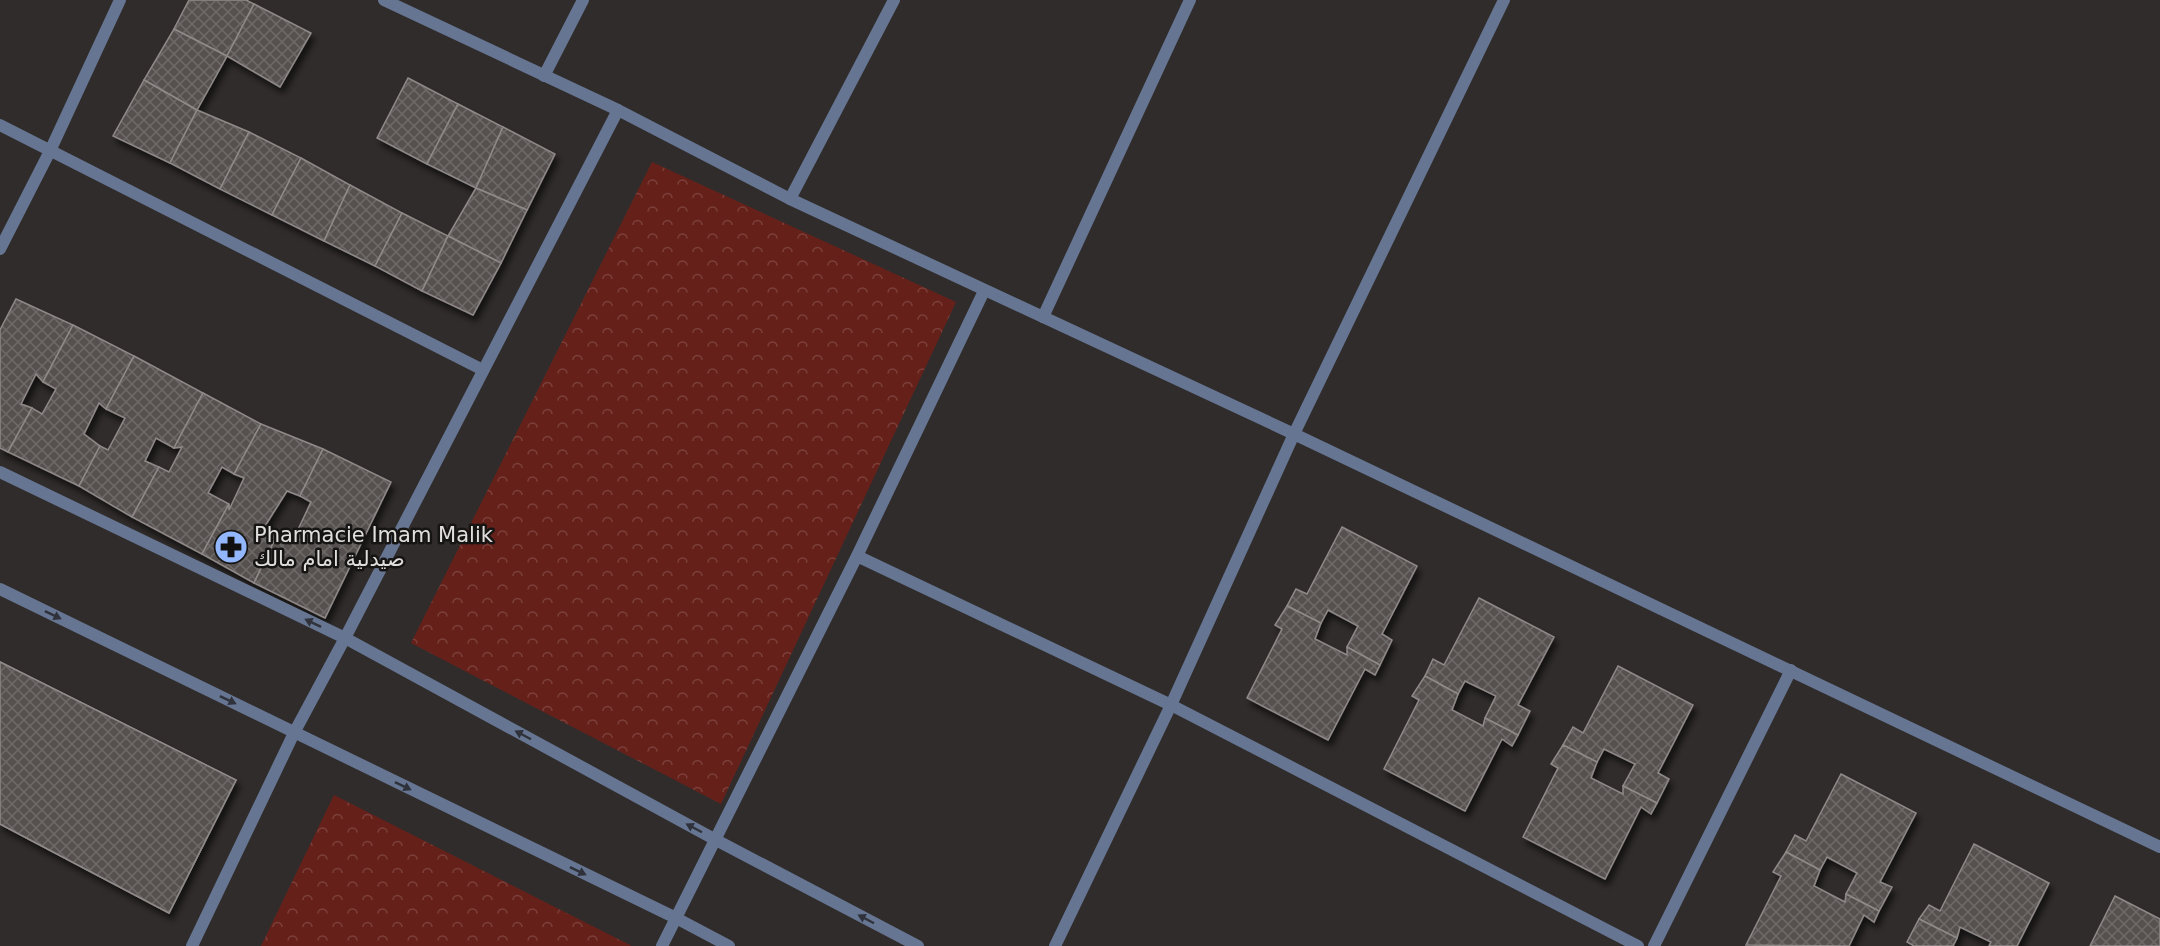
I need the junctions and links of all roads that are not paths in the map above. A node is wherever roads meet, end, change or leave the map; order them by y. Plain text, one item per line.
1 (120, 0) edge
2 (384, 0) edge
3 (583, 0) edge
4 (894, 0) edge
5 (1190, 0) edge
6 (1504, 0) edge
7 (544, 76) junction
8 (618, 110) junction
9 (0, 125) edge
10 (50, 151) junction
11 (790, 199) junction
12 (0, 249) edge
13 (984, 291) junction
14 (1043, 317) junction
15 (483, 370) junction
16 (1294, 434) junction
17 (0, 472) edge
18 (857, 556) junction
19 (0, 589) edge
20 (345, 638) junction
21 (1791, 670) junction
22 (1171, 705) junction
23 (294, 733) junction
24 (717, 840) junction
25 (2160, 847) edge
26 (676, 918) junction
27 (192, 946) edge
28 (662, 946) edge
29 (729, 946) edge
30 (918, 946) edge
31 (1054, 946) edge
32 (1638, 946) edge
33 (1654, 946) edge

1 - 10 street
2 - 7 street
3 - 7 street
4 - 11 street
5 - 14 street
6 - 16 street
7 - 8 street
8 - 11 street
8 - 15 street
9 - 10 street
10 - 12 street
10 - 15 street
11 - 13 street
13 - 14 street
13 - 18 street
14 - 16 street
15 - 20 street
16 - 21 street
16 - 22 street
20 -> 17 street
18 - 22 street
18 - 24 street
19 -> 23 street
20 - 23 street
24 -> 20 street
21 - 25 street
21 - 33 street
22 - 31 street
22 - 32 street
23 -> 26 street
23 - 27 street
24 - 26 street
30 -> 24 street
26 - 28 street
26 - 29 street

